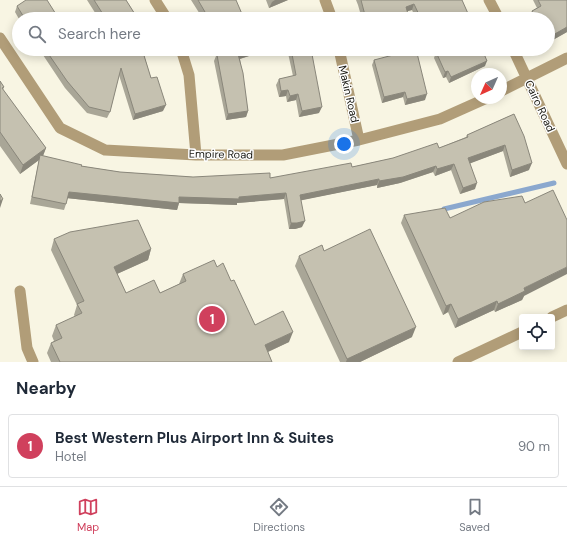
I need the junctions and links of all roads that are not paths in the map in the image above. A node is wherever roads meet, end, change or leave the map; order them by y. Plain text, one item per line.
1 (155, 0) edge
2 (325, 0) edge
3 (489, 0) edge
4 (163, 12) edge
5 (329, 12) edge
6 (495, 12) edge
7 (0, 38) edge
8 (183, 56) edge
9 (340, 56) edge
10 (516, 56) edge
11 (567, 58) edge
12 (528, 79) junction
13 (507, 88) edge
14 (474, 104) edge
15 (359, 140) junction
16 (196, 154) junction
17 (567, 164) edge
18 (20, 291) dead end
19 (567, 310) edge
20 (555, 316) edge
21 (519, 333) edge
22 (33, 362) edge
23 (458, 362) edge

1 - 4 street
2 - 5 street
3 - 6 street
7 - 16 street, Empire Road
8 - 16 street
9 - 15 street, Makin Road
10 - 12 street, Cairo Road
11 - 12 street
12 - 13 street
12 - 17 street, Cairo Road
14 - 15 street, Empire Road
15 - 16 street, Empire Road
18 - 22 street
19 - 20 street
21 - 23 street

